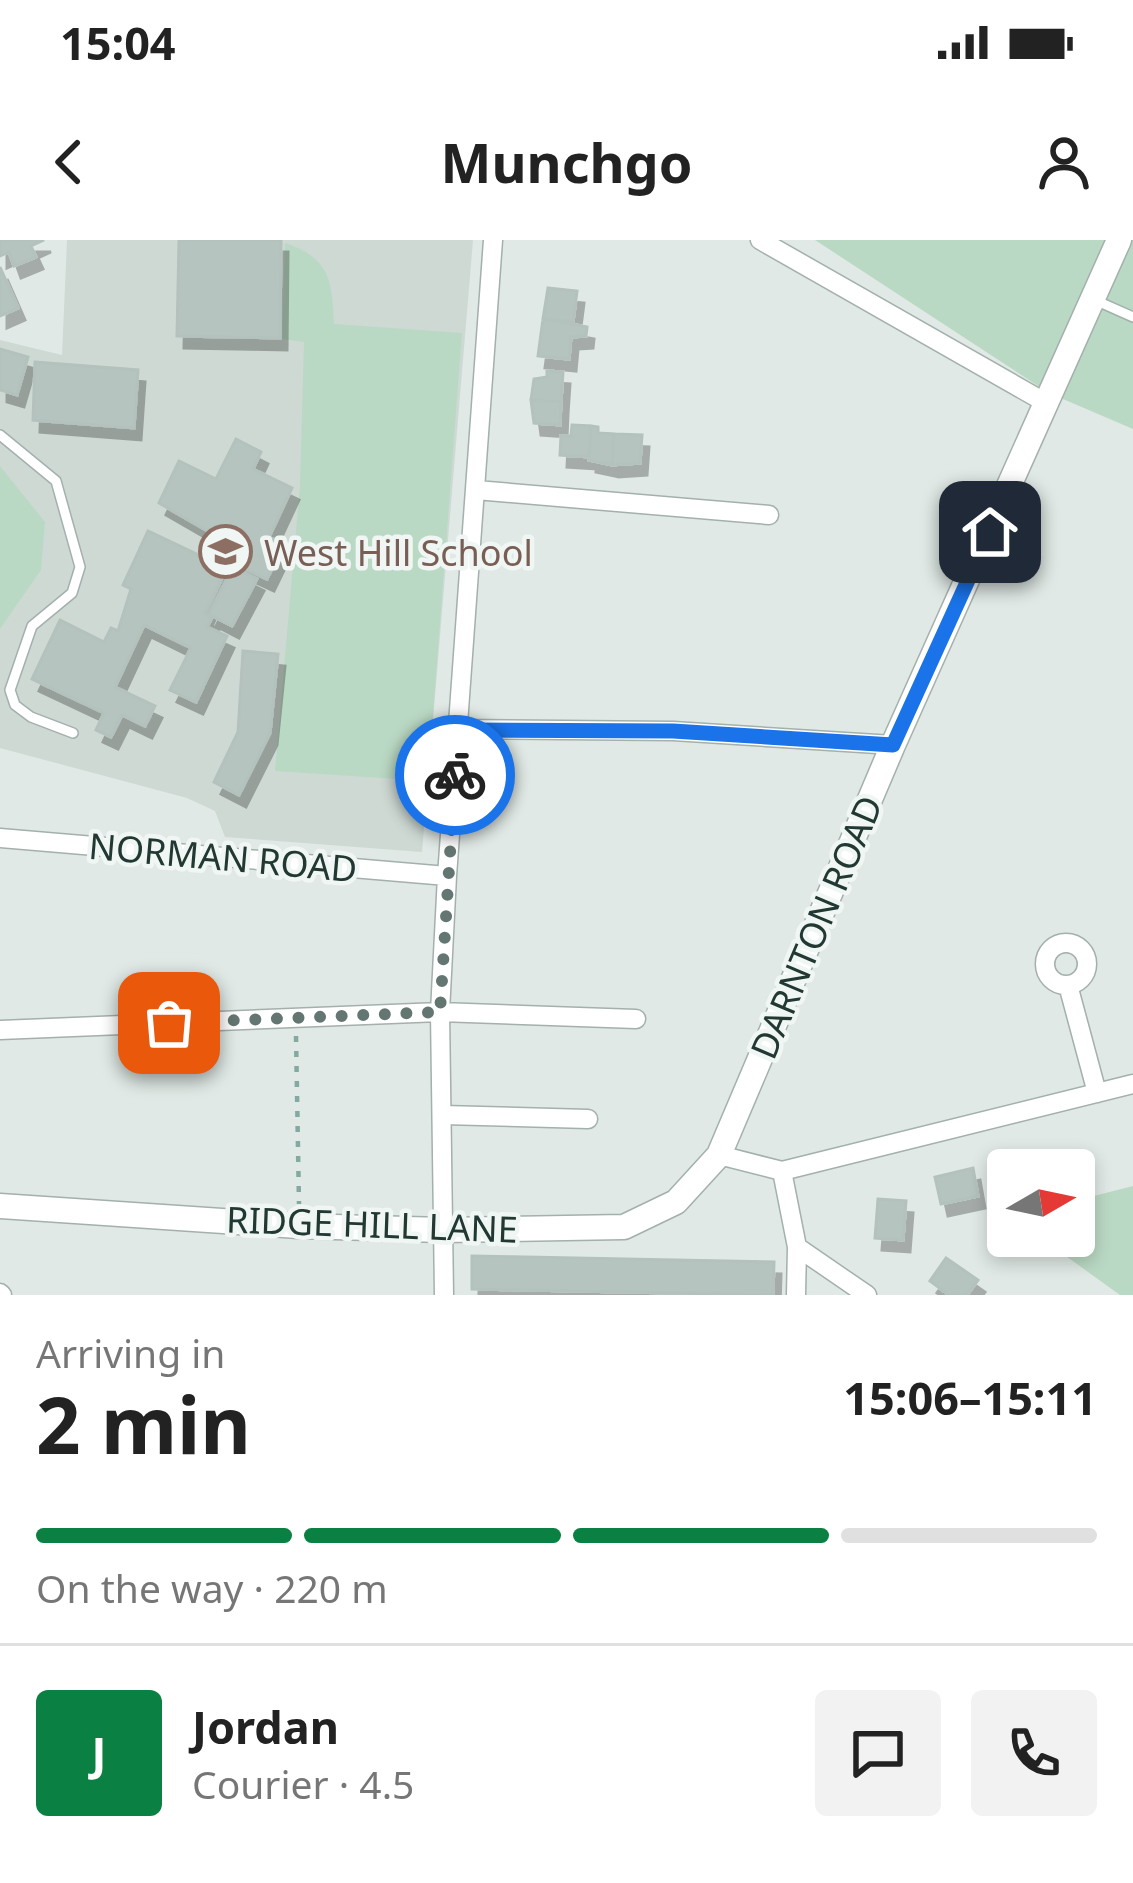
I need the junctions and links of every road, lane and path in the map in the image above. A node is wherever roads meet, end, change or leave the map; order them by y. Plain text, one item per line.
1 (493, 240) edge
2 (760, 240) edge
3 (1119, 240) edge
4 (1092, 299) junction
5 (1133, 317) edge
6 (1048, 404) junction
7 (0, 435) edge
8 (476, 490) junction
9 (769, 515) dead end
10 (12, 697) junction
11 (0, 704) edge
12 (459, 730) junction
13 (73, 733) dead end
14 (893, 745) junction
15 (0, 838) edge
16 (447, 876) junction
17 (1068, 985) dead end
18 (440, 1012) junction
19 (296, 1018) junction
20 (636, 1019) dead end
21 (0, 1030) edge
22 (1133, 1084) edge
23 (1097, 1093) junction
24 (443, 1114) junction
25 (588, 1120) dead end
26 (718, 1155) junction
27 (782, 1171) junction
28 (0, 1206) edge
29 (298, 1226) junction
30 (443, 1230) junction
31 (797, 1247) junction
32 (444, 1295) edge
33 (796, 1295) edge
34 (867, 1295) edge

1 - 8 street
2 - 6 street
3 - 4 street, DARNTON ROAD
4 - 5 lane
4 - 6 street, DARNTON ROAD
6 - 14 street, DARNTON ROAD
7 - 10 lane
8 - 9 street
8 - 12 street
10 - 11 lane
10 - 13 lane
12 - 14 street
12 - 16 street
14 - 26 street, DARNTON ROAD
15 - 16 street, NORMAN ROAD
16 - 18 street
17 - 23 street
18 - 19 street
18 - 20 street
18 - 24 street
19 - 21 street
19 - 29 path
22 - 23 street
23 - 27 street
24 - 25 street
24 - 30 street
26 - 27 street
26 - 30 street, RIDGE HILL LANE
27 - 31 street
28 - 29 street, RIDGE HILL LANE
29 - 30 street, RIDGE HILL LANE
30 - 32 street
31 - 33 street
31 - 34 street

